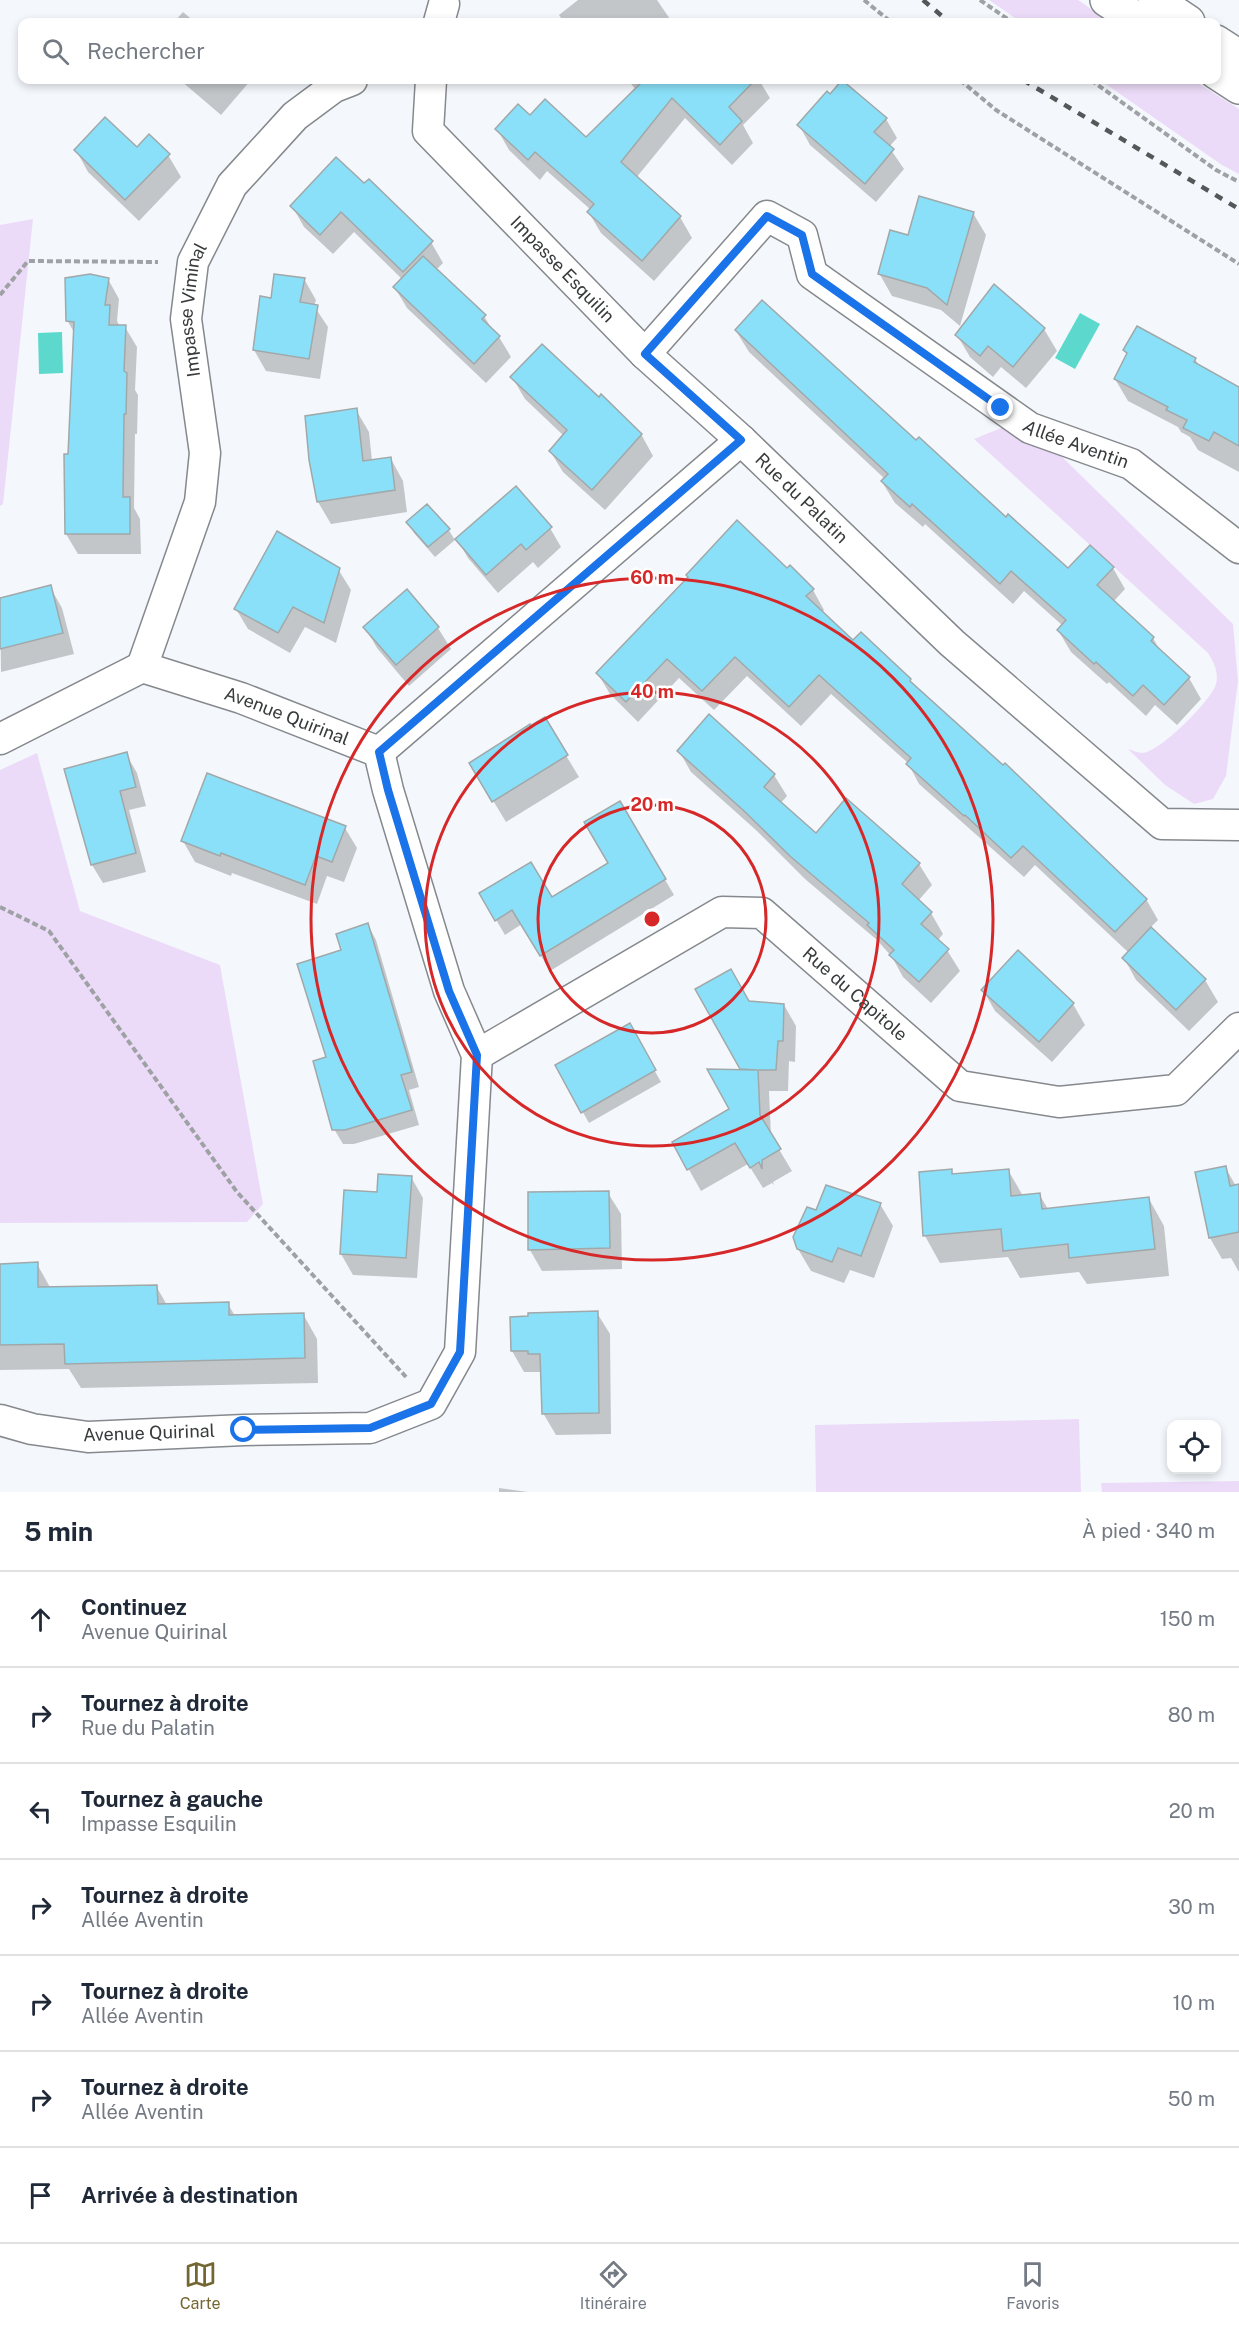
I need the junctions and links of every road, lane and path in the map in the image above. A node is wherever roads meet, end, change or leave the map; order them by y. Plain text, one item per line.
1 (864, 0) edge
2 (980, 0) edge
3 (1107, 0) edge
4 (1155, 0) edge
5 (886, 18) edge
6 (1006, 18) edge
7 (1135, 18) edge
8 (1182, 18) edge
9 (1221, 45) edge
10 (1239, 57) edge
11 (1221, 75) edge
12 (342, 84) edge
13 (431, 84) edge
14 (965, 84) edge
15 (1097, 84) edge
16 (1239, 87) edge
17 (1239, 182) edge
18 (193, 262) junction
19 (1239, 264) edge
20 (0, 295) edge
21 (645, 354) junction
22 (741, 440) junction
23 (1235, 545) edge
24 (142, 667) junction
25 (0, 738) edge
26 (379, 752) junction
27 (1239, 825) edge
28 (0, 908) edge
29 (1239, 1029) edge
30 (477, 1055) junction
31 (431, 1404) junction
32 (0, 1420) edge

1 - 5 path
2 - 6 path
3 - 7 main road
4 - 8 main road
9 - 10 main road
11 - 16 main road
12 - 18 street, Impasse Viminal
13 - 21 street, Impasse Esquilin
14 - 19 path
15 - 17 path
18 - 20 path
18 - 24 street, Impasse Viminal
21 - 22 street, Impasse Esquilin
21 - 23 street, Allée Aventin
22 - 26 street, Rue du Palatin
22 - 27 street, Rue du Palatin
24 - 25 street
24 - 26 street, Avenue Quirinal
26 - 30 street
28 - 31 path
29 - 30 street, Rue du Capitole
30 - 31 street
31 - 32 street, Avenue Quirinal

